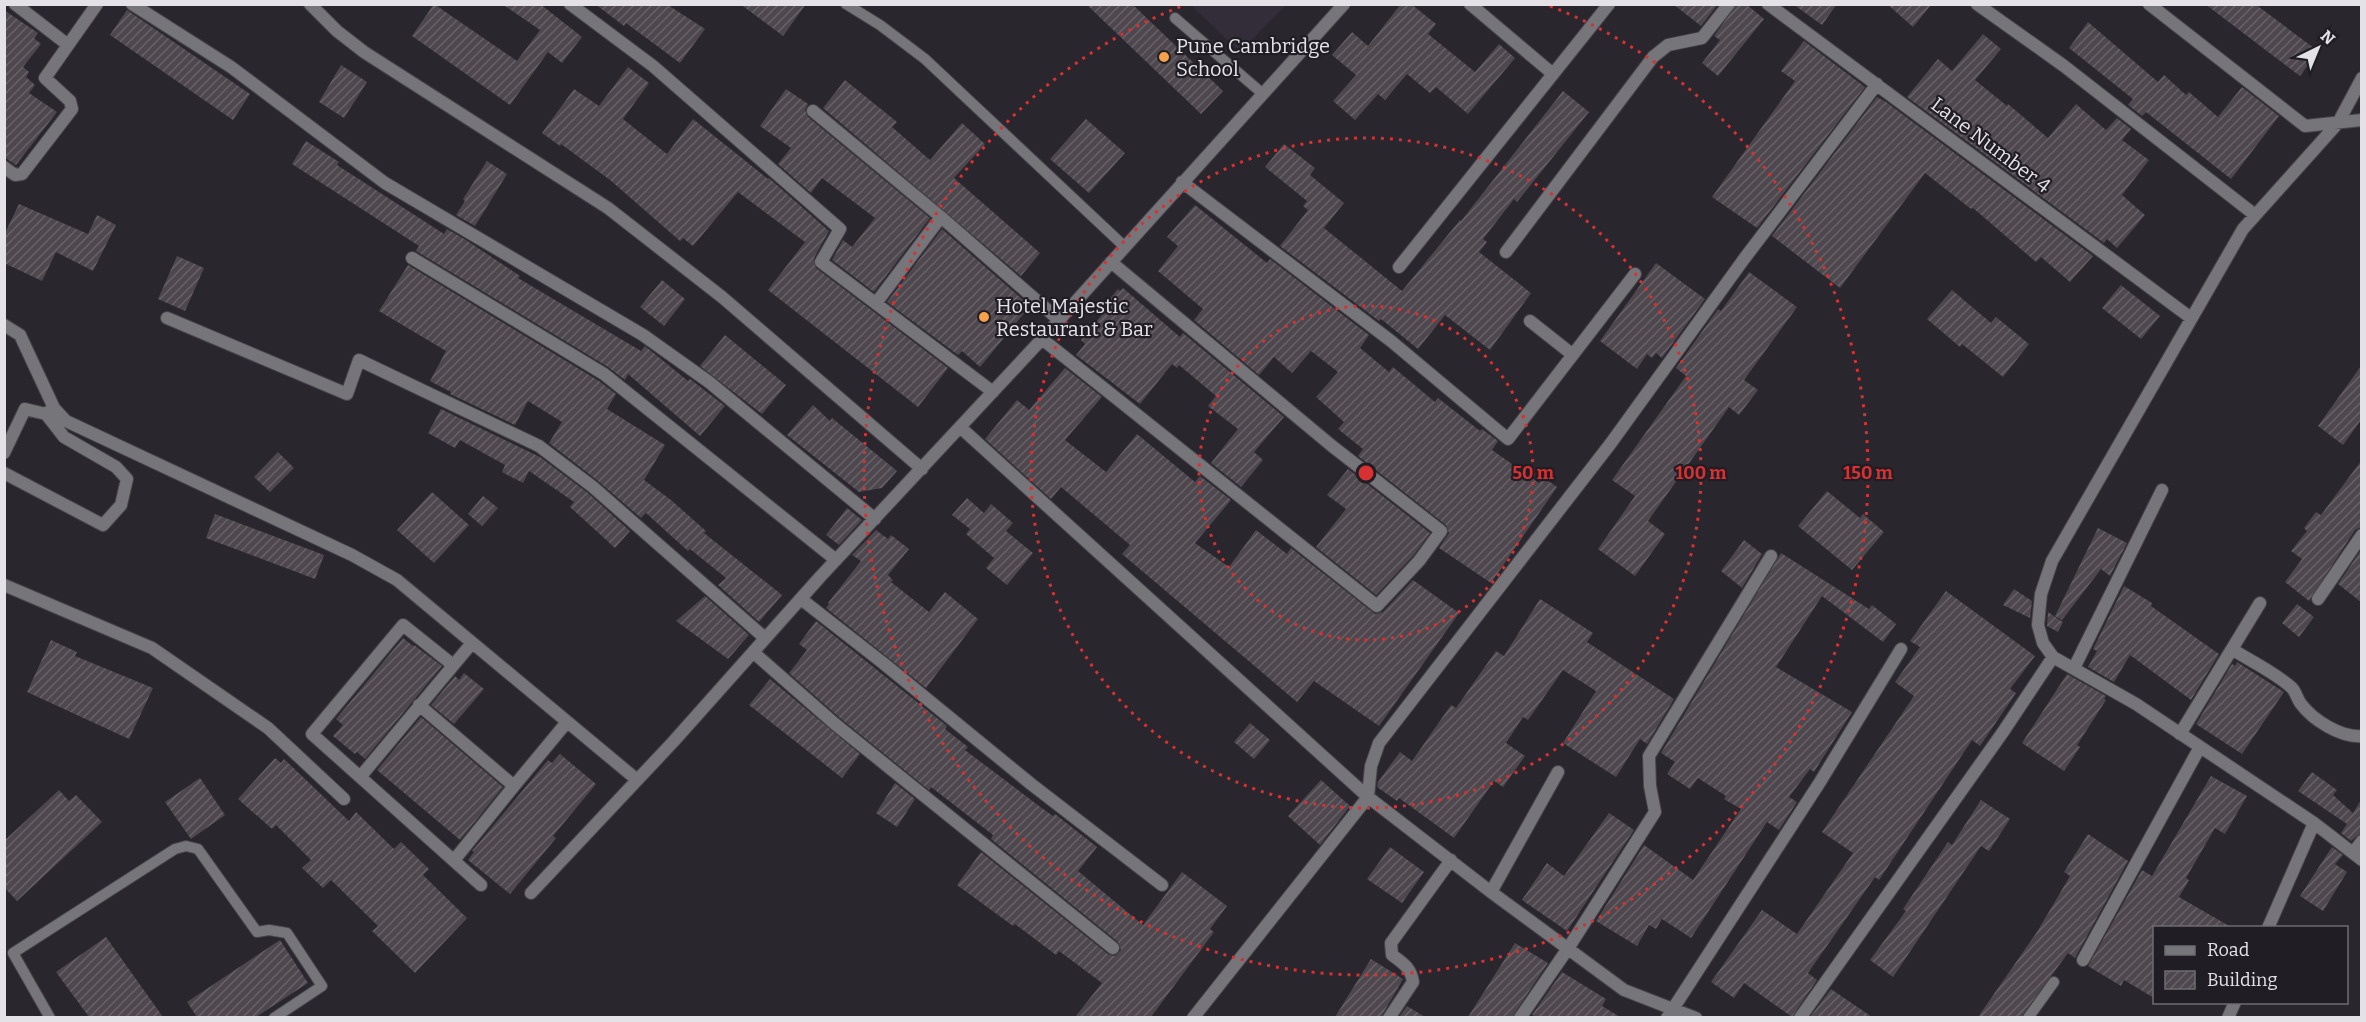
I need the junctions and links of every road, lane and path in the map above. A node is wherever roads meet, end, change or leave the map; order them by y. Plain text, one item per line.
1 (15, 4) edge
2 (97, 4) edge
3 (132, 4) edge
4 (310, 4) edge
5 (570, 4) edge
6 (846, 4) edge
7 (1470, 4) edge
8 (1609, 4) edge
9 (1729, 4) edge
10 (1768, 4) edge
11 (1977, 4) edge
12 (2149, 4) edge
13 (1343, 5) edge
14 (1175, 18) dead end
15 (68, 45) junction
16 (1553, 74) junction
17 (2361, 78) edge
18 (1877, 84) junction
19 (1263, 94) junction
20 (813, 111) dead end
21 (2361, 120) edge
22 (2337, 123) junction
23 (4, 167) edge
24 (1182, 182) junction
25 (2255, 215) junction
26 (941, 217) junction
27 (1125, 247) junction
28 (1506, 252) dead end
29 (412, 258) dead end
30 (1112, 262) junction
31 (1399, 267) dead end
32 (1635, 274) dead end
33 (876, 303) junction
34 (167, 318) dead end
35 (2191, 318) junction
36 (1059, 320) junction
37 (1530, 321) dead end
38 (4, 325) edge
39 (1042, 339) junction
40 (1573, 355) junction
41 (993, 392) junction
42 (50, 411) junction
43 (960, 427) junction
44 (4, 453) edge
45 (922, 469) junction
46 (4, 473) edge
47 (2162, 490) dead end
48 (875, 519) junction
49 (2361, 535) edge
50 (1771, 556) dead end
51 (836, 560) junction
52 (4, 585) edge
53 (801, 599) junction
54 (2318, 599) dead end
55 (2260, 603) dead end
56 (765, 638) junction
57 (472, 643) junction
58 (1901, 649) dead end
59 (2232, 649) junction
60 (753, 652) junction
61 (2053, 657) junction
62 (453, 665) junction
63 (2074, 668) junction
64 (419, 705) junction
65 (567, 722) junction
66 (2180, 734) junction
67 (2361, 736) edge
68 (2200, 747) junction
69 (1558, 772) dead end
70 (361, 776) junction
71 (636, 780) junction
72 (514, 786) junction
73 (1368, 797) junction
74 (344, 799) dead end
75 (2314, 823) junction
76 (2361, 841) edge
77 (2357, 857) edge
78 (455, 859) junction
79 (1451, 860) junction
80 (481, 885) dead end
81 (1162, 885) dead end
82 (1491, 892) junction
83 (531, 893) dead end
84 (2268, 926) edge
85 (1569, 947) junction
86 (1113, 948) dead end
87 (2084, 960) dead end
88 (2054, 982) dead end
89 (1670, 1012) edge
90 (50, 1017) edge
91 (274, 1017) edge
92 (1193, 1017) edge
93 (1389, 1017) edge
94 (1520, 1017) edge
95 (1696, 1017) edge
96 (1800, 1017) edge
97 (2028, 1017) edge

1 - 15 street
2 - 15 street
3 - 48 street
4 - 45 street
5 - 33 street
6 - 27 lane
7 - 16 street
8 - 16 street
9 - 28 street
10 - 18 street, Lane Number 4
11 - 25 street
12 - 22 street
13 - 19 street
14 - 19 lane
15 - 23 street
16 - 31 street
17 - 22 street
18 - 35 street, Lane Number 4
18 - 73 street
19 - 24 street
20 - 26 street
21 - 22 street
22 - 25 street
24 - 27 street
24 - 40 street
25 - 35 street
26 - 33 street
26 - 36 street
27 - 30 street
29 - 51 street
30 - 36 street
30 - 39 street
32 - 40 street
33 - 41 street
34 - 56 street
35 - 61 street
36 - 39 street
37 - 40 street
38 - 42 street
39 - 41 street
41 - 43 street
42 - 44 street
42 - 46 street
42 - 57 street
43 - 45 street
43 - 73 street
45 - 48 street
47 - 63 street
48 - 51 street
49 - 54 street
50 - 85 street
51 - 53 street
52 - 74 street
53 - 56 street
53 - 81 street
55 - 59 street
56 - 60 street
57 - 62 street
57 - 65 street
58 - 89 street
59 - 66 street
59 - 67 street
60 - 71 street
60 - 86 street
61 - 63 street
61 - 96 street
62 - 64 street
62 - 70 street
63 - 66 street
64 - 70 street
64 - 72 street
65 - 71 street
65 - 72 street
66 - 68 street
68 - 75 street
68 - 87 street
69 - 82 street
70 - 78 street
71 - 83 street
72 - 78 street
73 - 79 street
73 - 92 street
75 - 77 street
75 - 84 street
76 - 77 street
78 - 80 street
79 - 82 street
79 - 93 street
82 - 85 street
85 - 89 street
85 - 94 street
88 - 97 lane
89 - 95 street
90 - 91 lane

